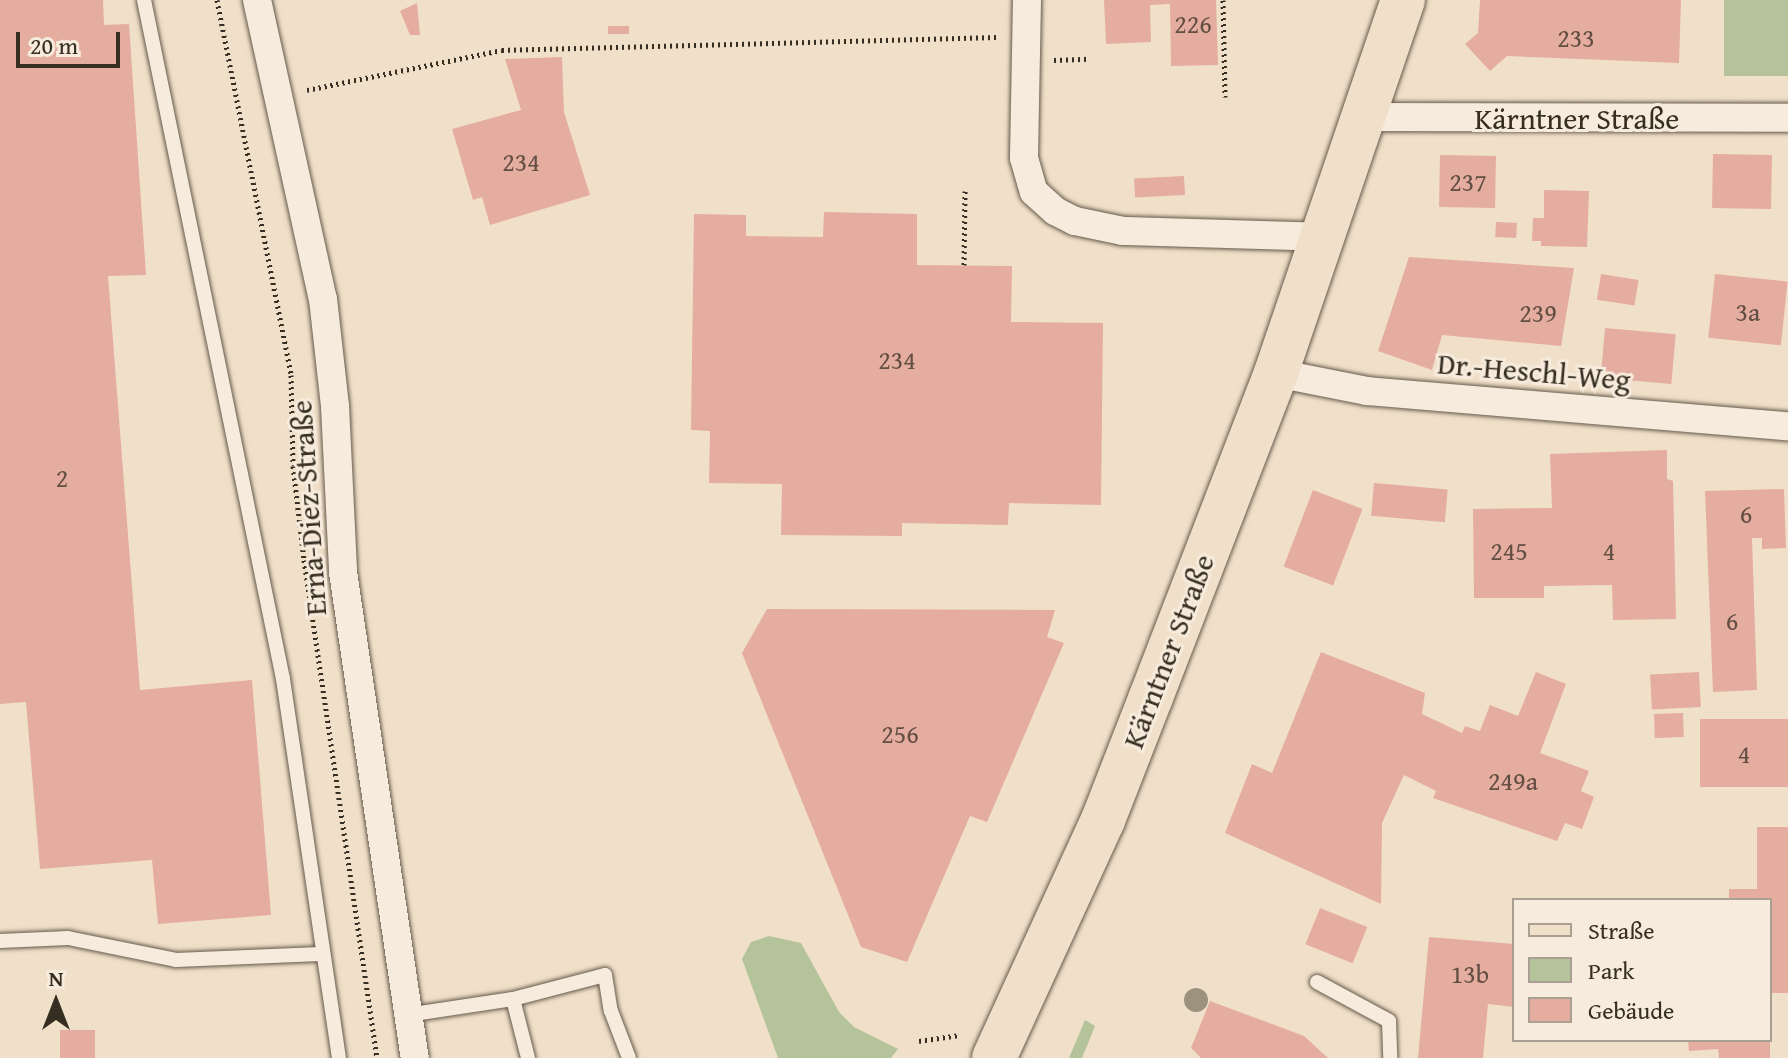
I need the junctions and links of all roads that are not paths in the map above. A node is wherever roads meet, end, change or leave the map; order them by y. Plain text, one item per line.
1 (144, 0) edge
2 (257, 0) edge
3 (1027, 0) edge
4 (1403, 0) edge
5 (1367, 117) junction
6 (1788, 118) edge
7 (1323, 237) junction
8 (1276, 373) junction
9 (1788, 426) edge
10 (0, 941) edge
11 (320, 954) junction
12 (1317, 982) dead end
13 (513, 999) junction
14 (407, 1015) junction
15 (339, 1058) edge
16 (415, 1058) edge
17 (528, 1058) edge
18 (629, 1058) edge
19 (994, 1058) edge
20 (1390, 1058) edge

1 - 11 lane
2 - 14 street, Erna-Diez-Straße
3 - 7 street
4 - 5 main road, Kärntner Straße
5 - 6 street, Kärntner Straße
5 - 7 main road, Kärntner Straße
7 - 8 main road, Kärntner Straße
8 - 9 street, Dr.-Heschl-Weg
8 - 19 main road, Kärntner Straße
10 - 11 lane
11 - 15 lane
12 - 20 lane
13 - 14 lane
13 - 17 lane
13 - 18 lane
14 - 16 street, Erna-Diez-Straße

